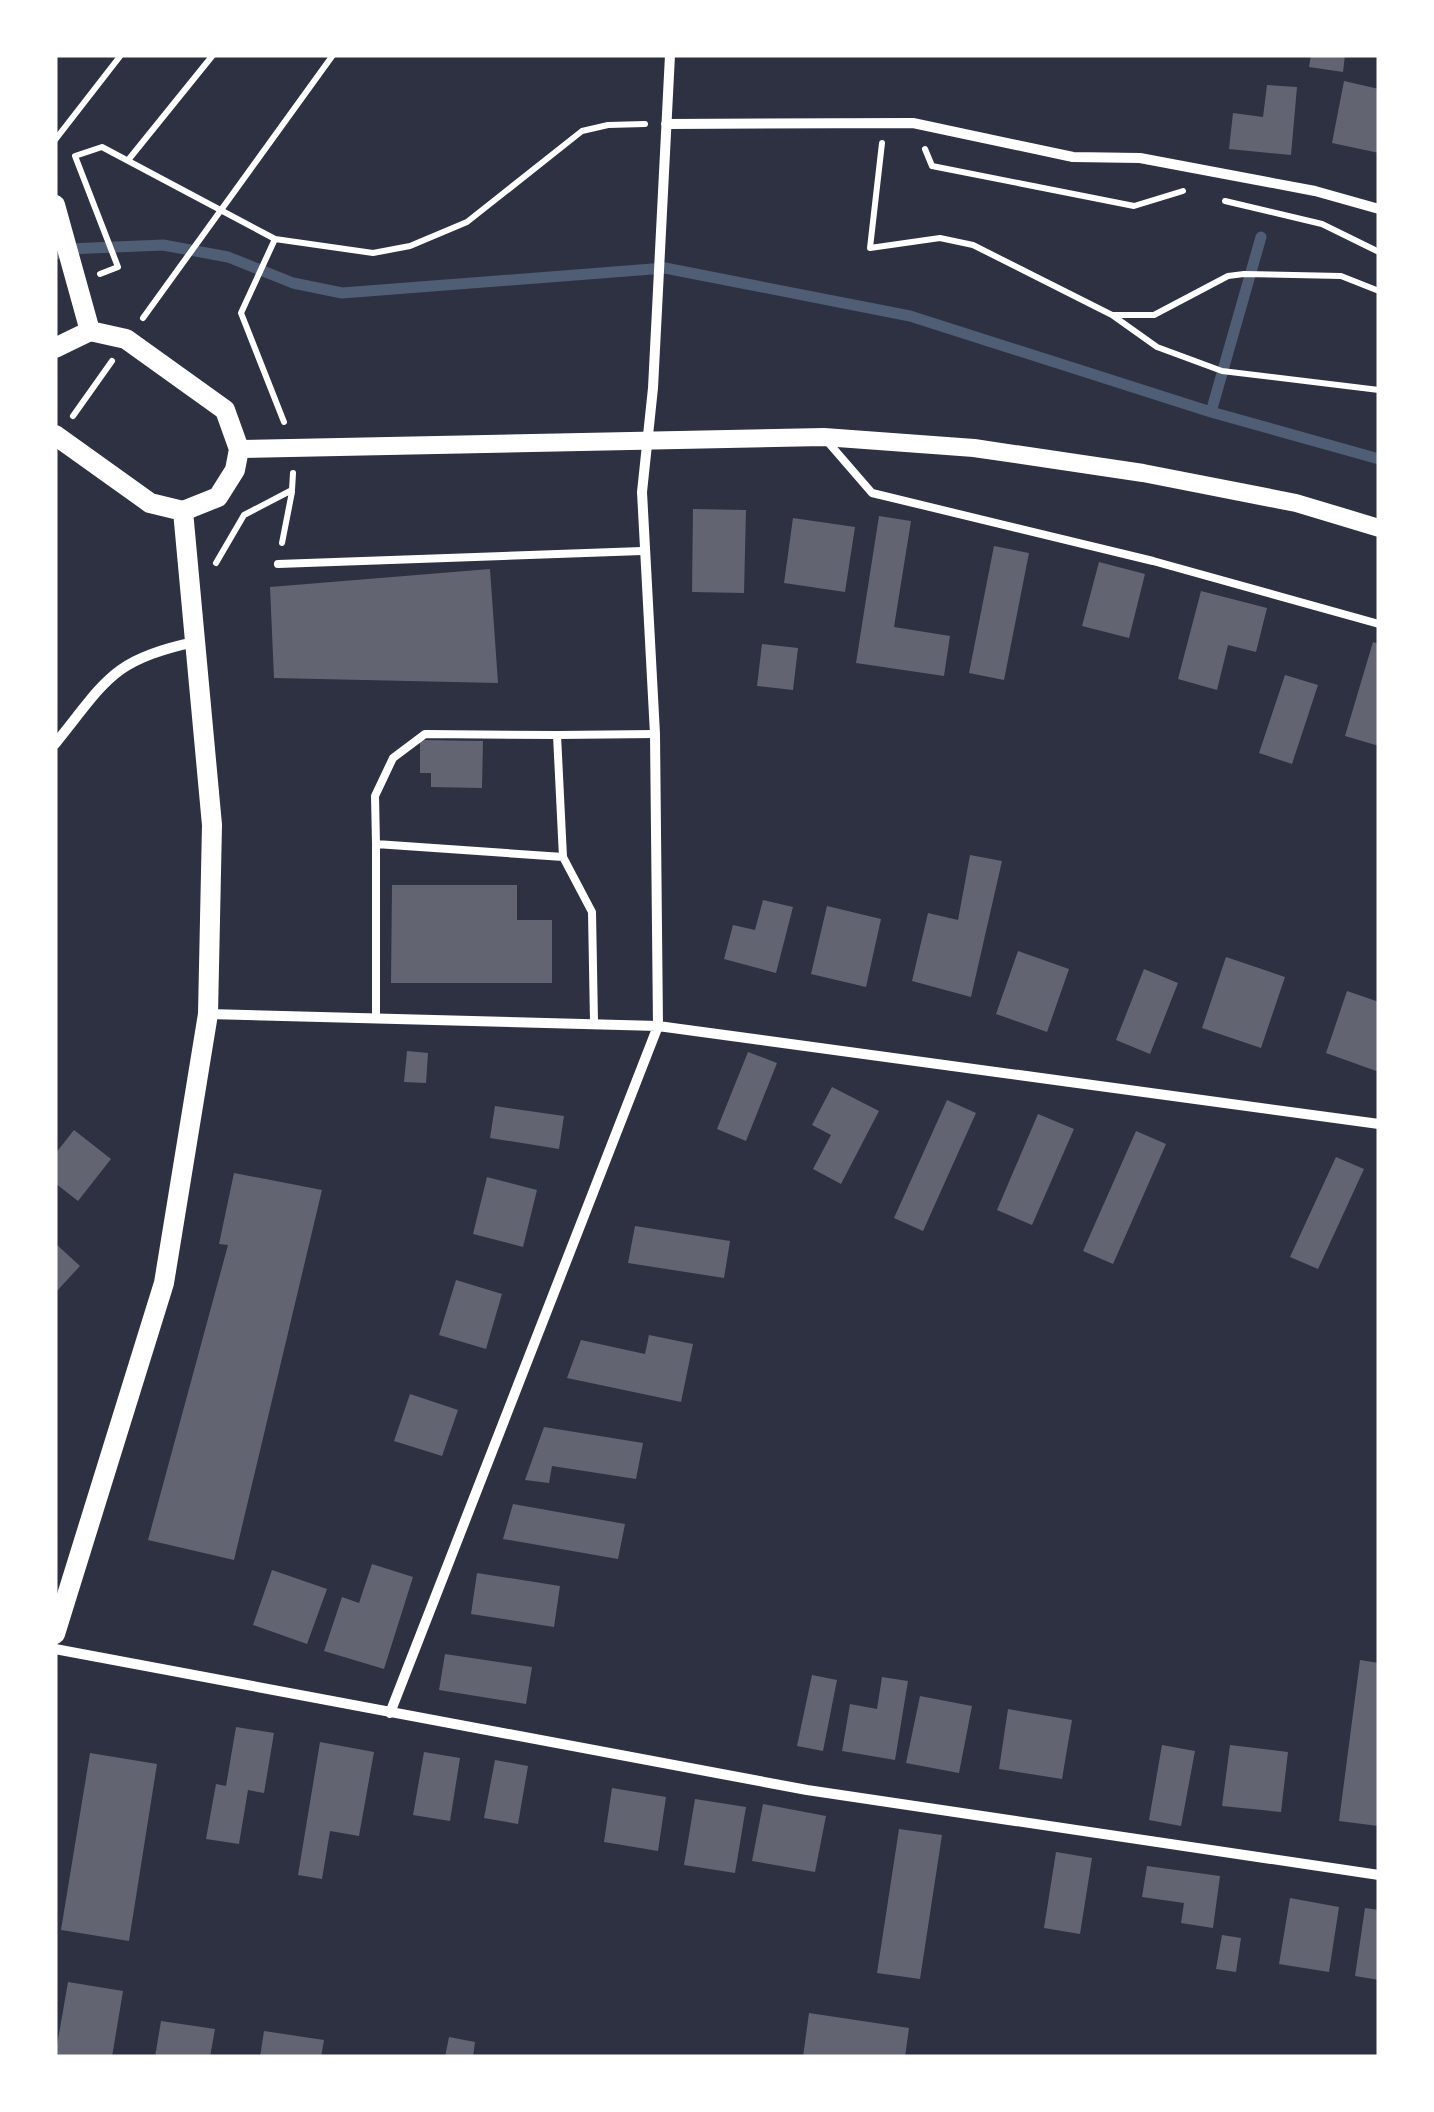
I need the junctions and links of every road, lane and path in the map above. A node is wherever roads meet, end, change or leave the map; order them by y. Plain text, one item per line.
1 (122, 55) edge
2 (213, 55) edge
3 (332, 55) edge
4 (670, 55) edge
5 (884, 122) junction
6 (913, 123) junction
7 (666, 124) junction
8 (55, 140) edge
9 (129, 159) junction
10 (1198, 194) dead end
11 (1216, 198) dead end
12 (1379, 209) edge
13 (57, 213) edge
14 (275, 238) junction
15 (1379, 252) edge
16 (75, 276) junction
17 (1379, 292) edge
18 (242, 314) dead end
19 (1112, 315) junction
20 (134, 330) dead end
21 (90, 331) junction
22 (123, 346) dead end
23 (55, 348) edge
24 (1379, 390) edge
25 (61, 430) edge
26 (824, 438) junction
27 (647, 440) junction
28 (239, 449) junction
29 (292, 490) dead end
30 (183, 511) junction
31 (1379, 528) edge
32 (642, 552) junction
33 (278, 564) joint
34 (1379, 624) edge
35 (195, 642) junction
36 (655, 734) junction
37 (557, 735) junction
38 (55, 744) edge
39 (376, 844) junction
40 (563, 856) junction
41 (208, 1014) junction
42 (376, 1017) junction
43 (594, 1022) junction
44 (658, 1026) junction
45 (1379, 1124) edge
46 (55, 1634) edge
47 (55, 1649) edge
48 (390, 1714) junction
49 (1379, 1875) edge

1 - 8 path
2 - 9 path
3 - 20 path
4 - 7 street
5 - 6 street
5 - 7 street
5 - 19 path
6 - 10 path
6 - 12 street
7 - 14 path
7 - 27 street
9 - 14 path
9 - 16 path
11 - 15 path
13 - 16 main road
14 - 18 path
16 - 21 main road
17 - 19 path
19 - 24 path
21 - 23 main road
21 - 28 main road
22 - 25 path
25 - 30 main road
26 - 27 street
26 - 31 street
26 - 34 lane
27 - 28 street
27 - 32 street
28 - 30 main road
29 - 33 path
30 - 35 main road
32 - 33 lane
32 - 36 street
35 - 38 street
35 - 41 main road
36 - 37 lane
36 - 44 street
37 - 39 lane
37 - 40 lane
39 - 40 lane
39 - 42 lane
40 - 43 lane
41 - 42 street
41 - 46 main road
42 - 43 street
43 - 44 street
44 - 45 street
44 - 48 street
47 - 48 street
48 - 49 street

